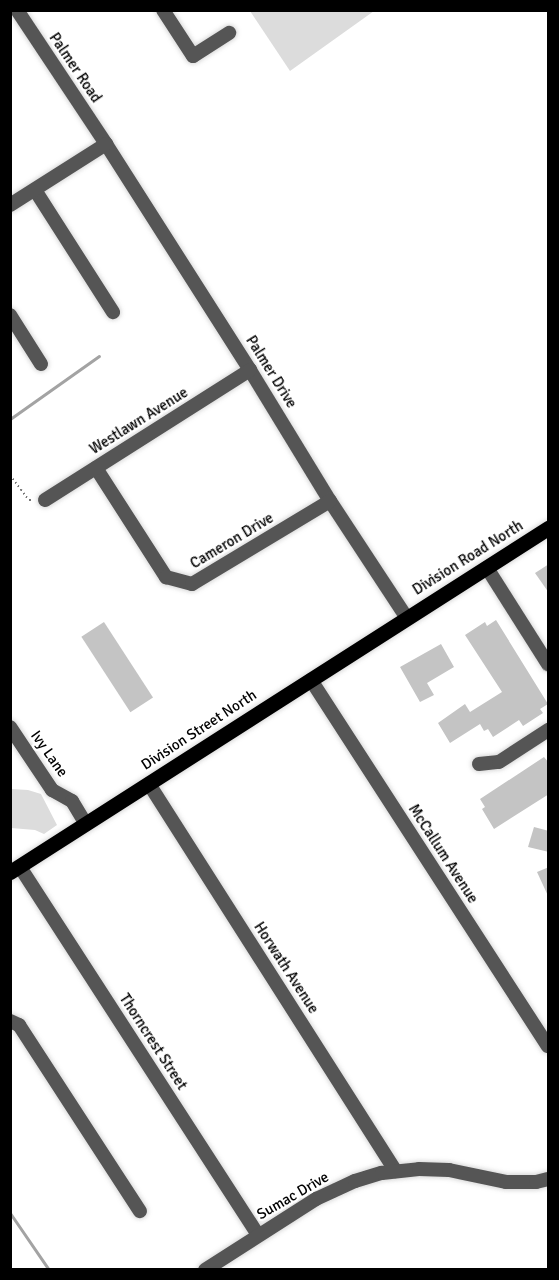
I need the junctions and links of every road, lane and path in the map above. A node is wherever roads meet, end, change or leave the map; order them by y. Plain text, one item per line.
1 (17, 10) edge
2 (163, 10) edge
3 (229, 33) dead end
4 (106, 144) junction
5 (35, 190) junction
6 (10, 205) edge
7 (113, 312) dead end
8 (10, 315) edge
9 (42, 364) dead end
10 (250, 370) junction
11 (96, 468) junction
12 (10, 475) edge
13 (45, 500) joint
14 (330, 501) junction
15 (549, 528) edge
16 (487, 568) junction
17 (407, 618) junction
18 (549, 664) edge
19 (311, 680) junction
20 (10, 727) edge
21 (549, 730) edge
22 (479, 764) dead end
23 (149, 784) junction
24 (86, 824) junction
25 (15, 869) edge
26 (10, 1021) edge
27 (549, 1046) edge
28 (396, 1171) junction
29 (549, 1179) edge
30 (140, 1211) dead end
31 (258, 1235) junction
32 (205, 1269) edge

1 - 4 street, Palmer Road
2 - 3 street
4 - 5 street
4 - 10 street, Palmer Drive
5 - 6 street
5 - 7 street
8 - 9 street
10 - 11 street, Westlawn Avenue
10 - 14 street, Palmer Drive
11 - 13 street, Westlawn Avenue
11 - 14 street, Cameron Drive
12 - 13 path
14 - 17 street, Palmer Drive
15 - 16 main road, Division Road North
16 - 17 main road, Division Road North
16 - 18 street
17 - 19 main road, Division Street North
19 - 23 main road, Division Street North
19 - 27 street, McCallum Avenue
20 - 24 street, Ivy Lane
21 - 22 street
23 - 24 main road, Division Street North
23 - 28 street, Horwath Avenue
24 - 25 main road, Division Street North
25 - 31 street, Thorncrest Street
26 - 30 street
28 - 29 street, Sumac Drive
28 - 31 street, Sumac Drive
31 - 32 street, Sumac Drive

